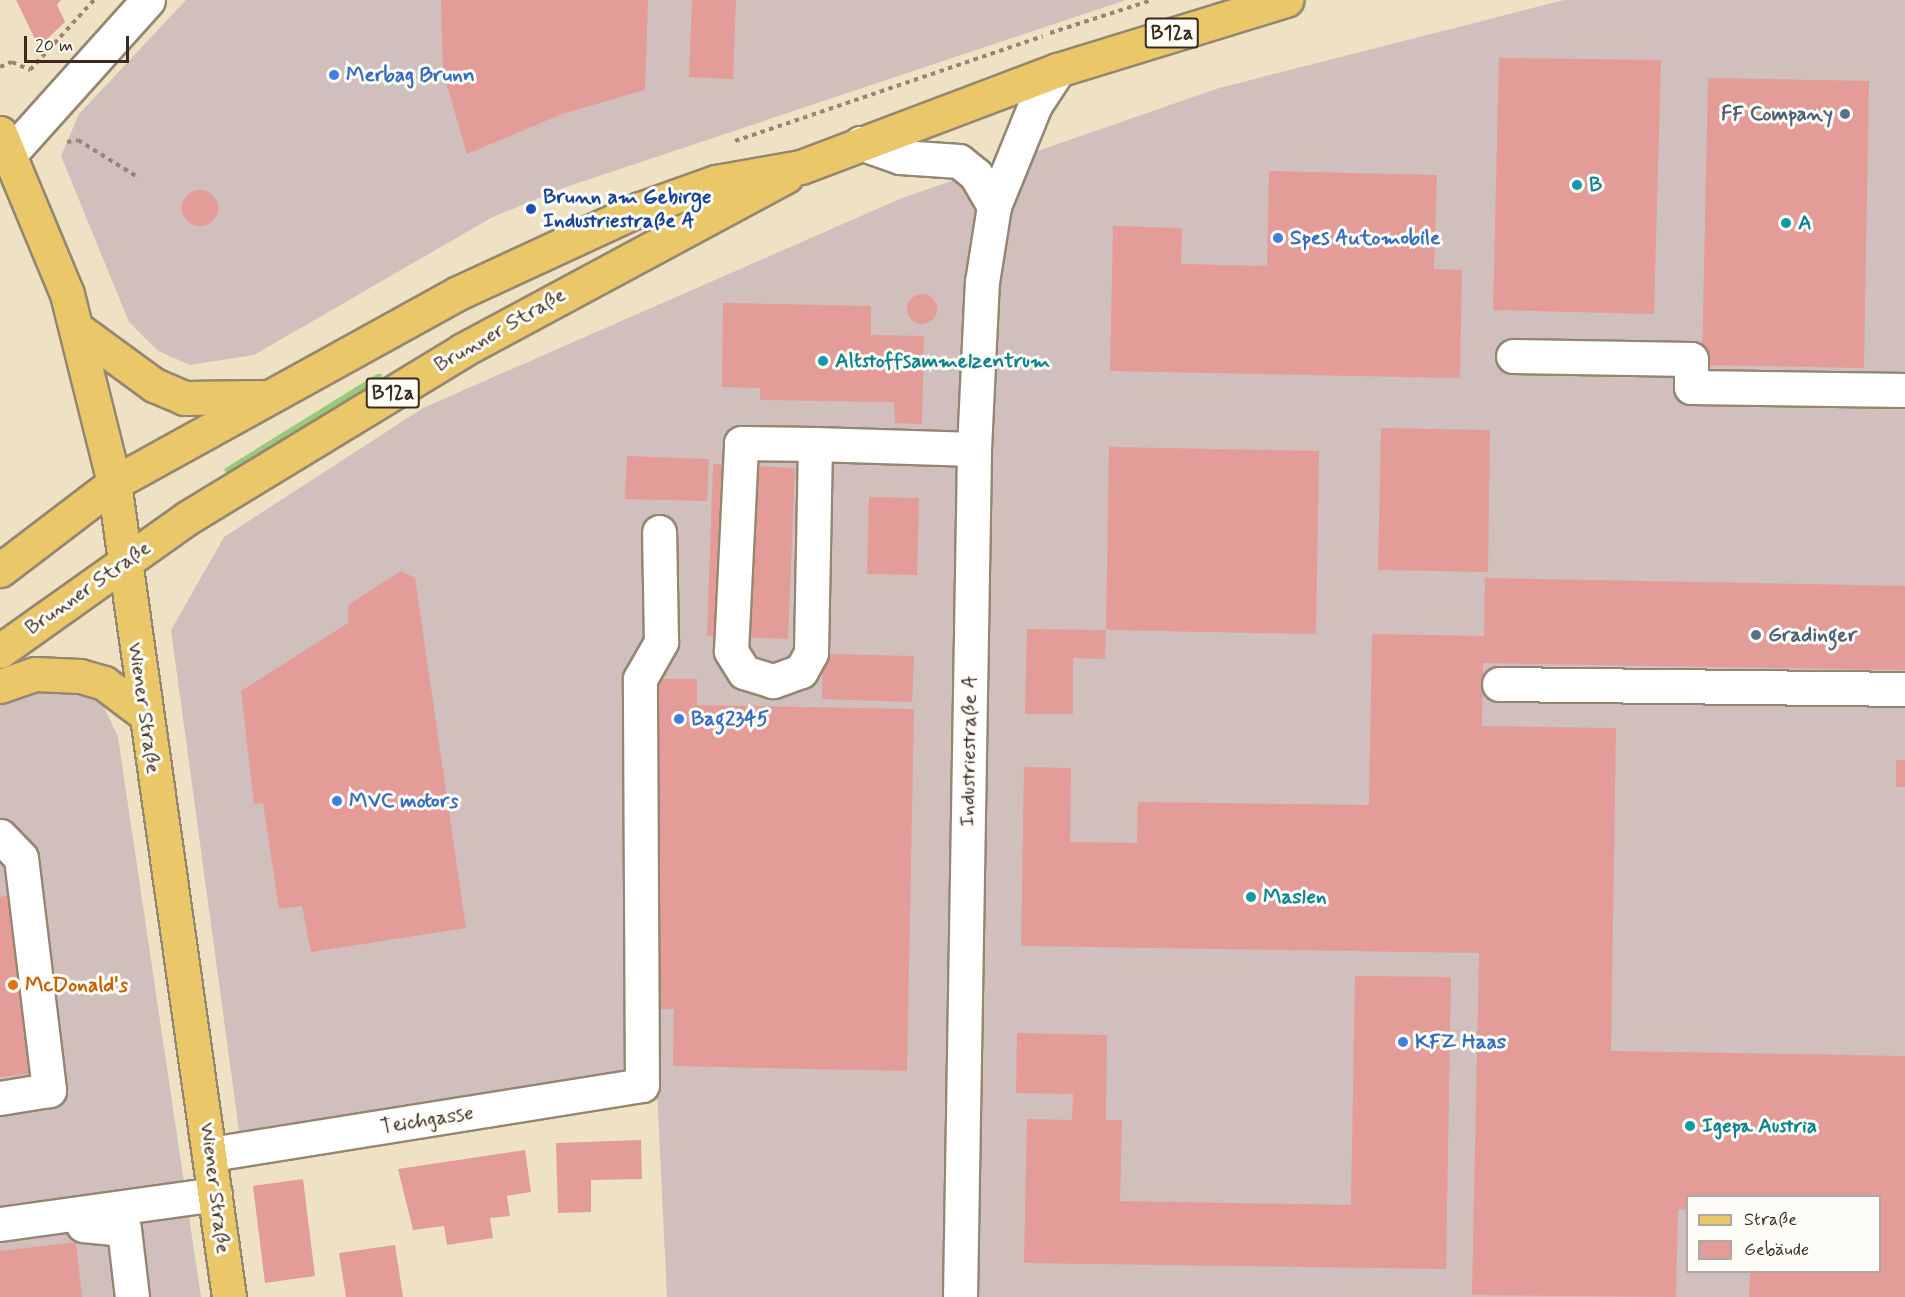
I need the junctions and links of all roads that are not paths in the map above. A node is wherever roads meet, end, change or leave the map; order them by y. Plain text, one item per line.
1 (148, 0) edge
2 (1286, 0) edge
3 (1058, 70) junction
4 (860, 143) junction
5 (5, 144) edge
6 (801, 167) junction
7 (994, 206) junction
8 (76, 328) junction
9 (1513, 356) dead end
10 (1905, 390) edge
11 (271, 396) junction
12 (815, 444) junction
13 (974, 449) junction
14 (114, 483) junction
15 (659, 532) dead end
16 (124, 561) junction
17 (0, 570) edge
18 (0, 651) edge
19 (1499, 684) dead end
20 (0, 686) edge
21 (1905, 689) edge
22 (145, 714) junction
23 (0, 836) edge
24 (0, 1098) edge
25 (211, 1154) junction
26 (215, 1194) junction
27 (36, 1220) junction
28 (0, 1224) edge
29 (132, 1297) edge
30 (229, 1297) edge
31 (960, 1297) edge

1 - 5 street
2 - 3 main road, B12a
3 - 4 main road, B12a
3 - 7 street, Industriestraße A
4 - 6 main road, B12a
4 - 7 street
5 - 8 main road, Wiener Straße
6 - 11 main road, B12a
6 - 16 main road, Brunner Straße / B12a
7 - 13 street, Industriestraße A
8 - 11 main road
8 - 14 main road, Wiener Straße
9 - 10 street
11 - 14 main road, B12a
12 - 12 street
12 - 13 street
13 - 31 street, Industriestraße A
14 - 16 main road, Wiener Straße
14 - 17 main road, B12a
15 - 25 street, Teichgasse
16 - 18 main road, Brunner Straße / B12a
16 - 22 main road, Wiener Straße
19 - 21 street
20 - 22 main road
22 - 25 main road, Wiener Straße
23 - 24 street
25 - 26 main road, Wiener Straße
26 - 27 street
26 - 30 main road, Wiener Straße
27 - 28 street
27 - 29 street

